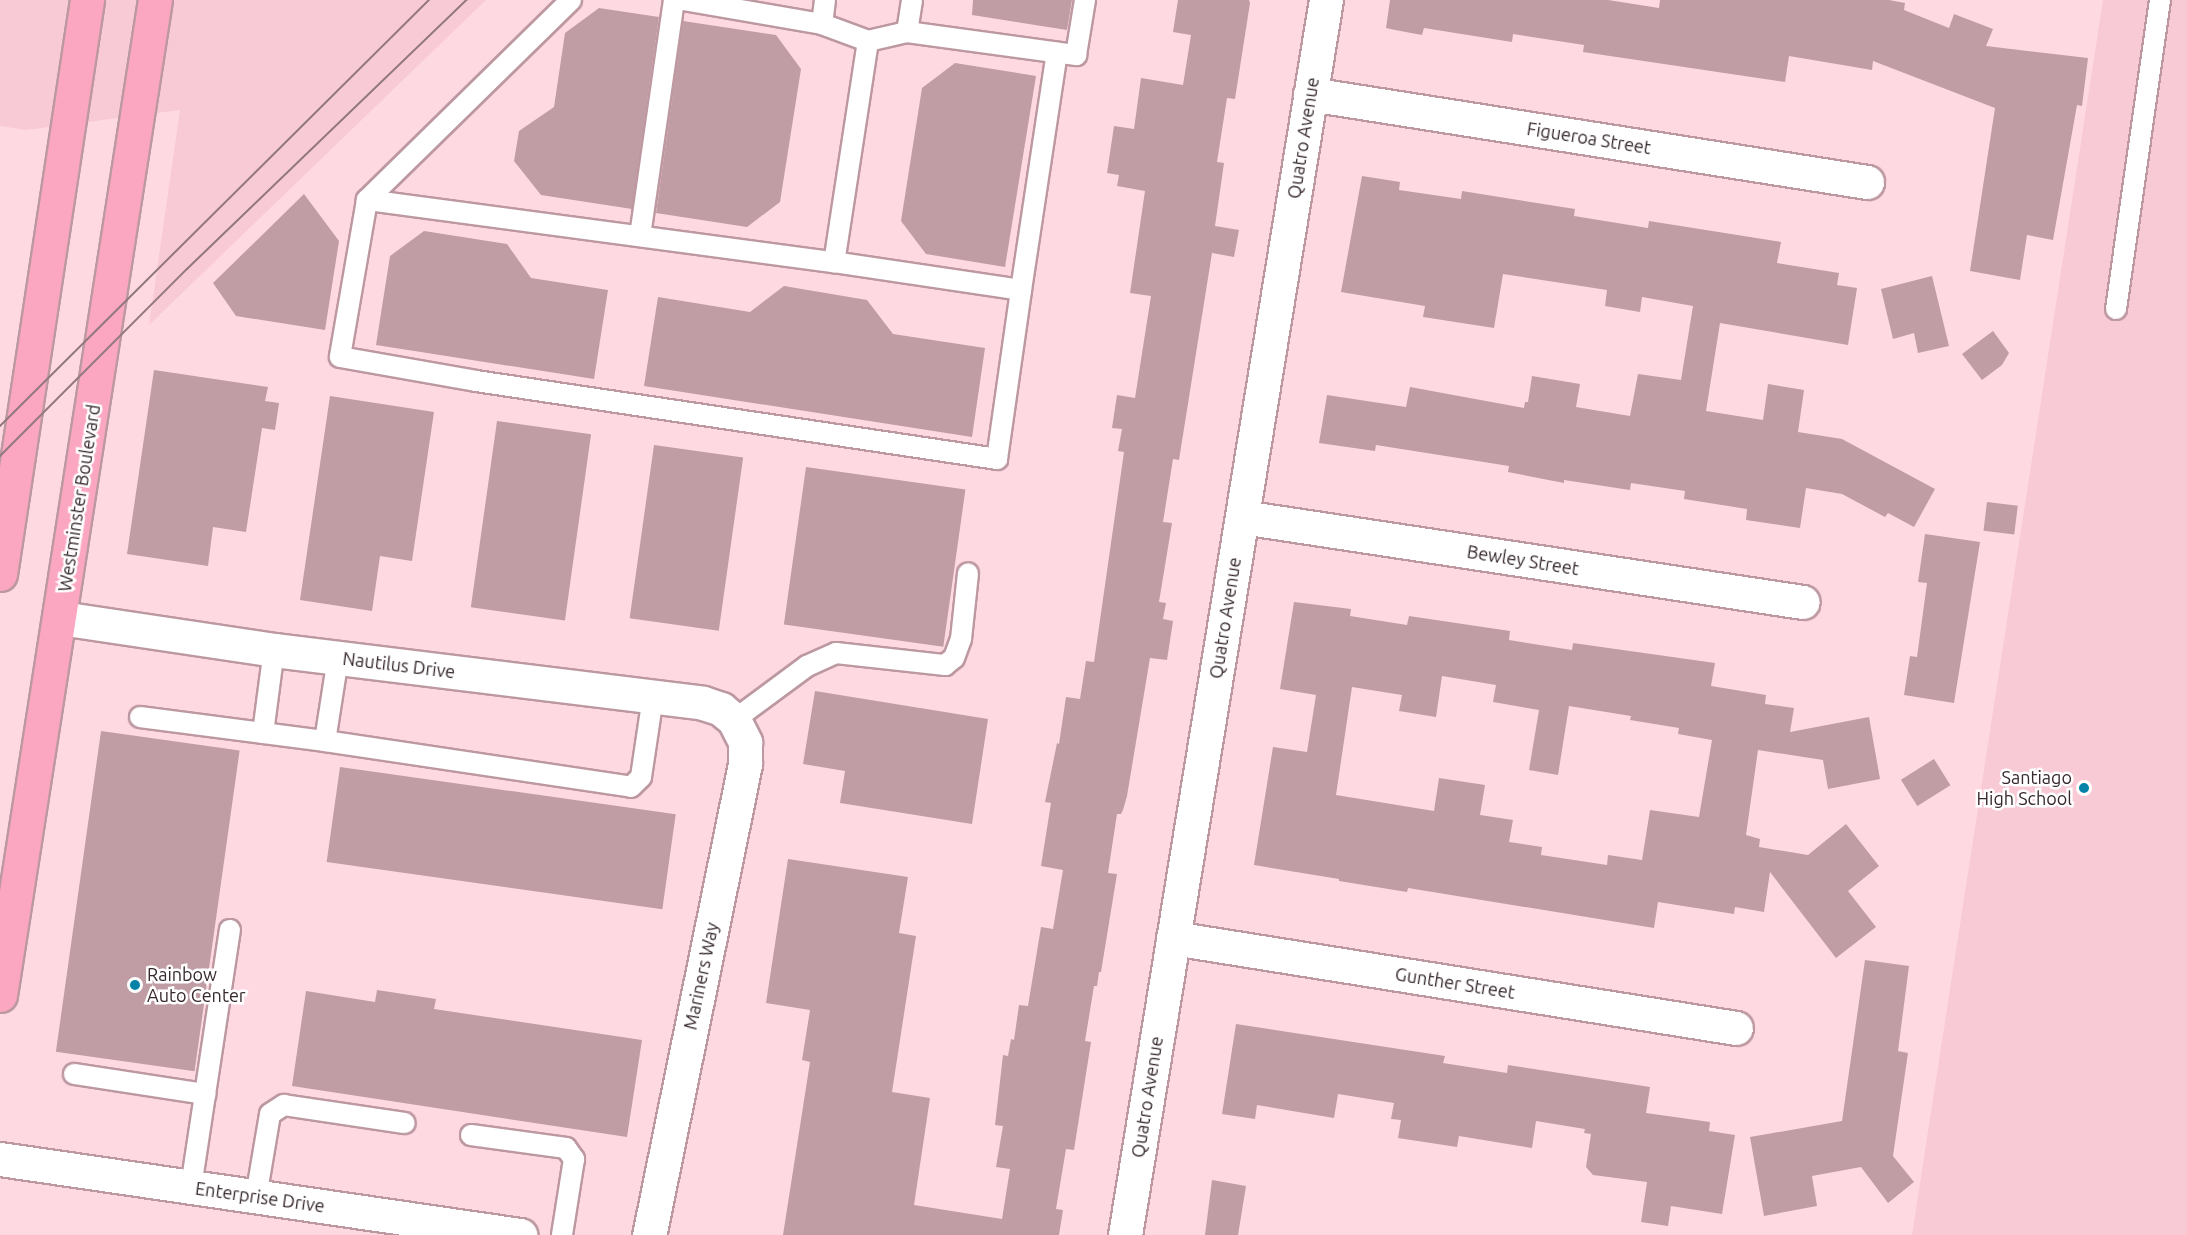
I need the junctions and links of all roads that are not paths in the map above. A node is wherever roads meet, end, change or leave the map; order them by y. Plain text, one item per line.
1 (87, 0) edge
2 (155, 0) edge
3 (571, 0) edge
4 (674, 0) edge
5 (683, 0) edge
6 (825, 0) edge
7 (912, 0) edge
8 (1085, 0) edge
9 (1326, 0) edge
10 (2160, 0) edge
11 (822, 24) junction
12 (907, 32) junction
13 (868, 41) junction
14 (1057, 53) junction
15 (1310, 94) junction
16 (1867, 182) dead end
17 (367, 200) junction
18 (640, 236) junction
19 (834, 262) junction
20 (1022, 290) junction
21 (2116, 309) dead end
22 (1242, 517) junction
23 (968, 573) dead end
24 (0, 574) edge
25 (1803, 602) dead end
26 (61, 618) junction
27 (274, 650) junction
28 (338, 658) junction
29 (653, 697) junction
30 (140, 717) dead end
31 (734, 720) junction
32 (263, 733) junction
33 (325, 741) junction
34 (230, 930) dead end
35 (1173, 938) junction
36 (0, 995) edge
37 (1736, 1028) dead end
38 (74, 1074) dead end
39 (205, 1094) junction
40 (405, 1123) dead end
41 (471, 1135) dead end
42 (0, 1159) edge
43 (191, 1187) junction
44 (256, 1197) junction
45 (520, 1235) edge
46 (562, 1235) edge
47 (649, 1235) edge
48 (1125, 1235) edge

1 - 24 main road
2 - 26 main road, Westminster Boulevard
3 - 17 lane
4 - 18 lane
5 - 11 lane
6 - 11 lane
7 - 12 lane
8 - 14 lane
9 - 15 street, Quatro Avenue
10 - 21 lane
11 - 13 lane
12 - 13 lane
12 - 14 lane
13 - 19 lane
14 - 20 lane
15 - 16 street, Figueroa Street
15 - 22 street, Quatro Avenue
17 - 18 lane
17 - 20 lane
18 - 19 lane
19 - 20 lane
22 - 25 street, Bewley Street
22 - 35 street, Quatro Avenue
23 - 31 lane
26 - 27 street, Nautilus Drive
26 - 36 main road, Westminster Boulevard
27 - 28 street, Nautilus Drive
27 - 32 lane
28 - 29 street, Nautilus Drive
28 - 33 lane
29 - 31 street, Nautilus Drive
29 - 33 lane
30 - 32 lane
31 - 47 street, Mariners Way
32 - 33 lane
34 - 39 lane
35 - 37 street, Gunther Street
35 - 48 street, Quatro Avenue
38 - 39 lane
39 - 43 lane
40 - 44 lane
41 - 46 lane
42 - 43 street, Enterprise Drive
43 - 44 street, Enterprise Drive
44 - 45 street, Enterprise Drive

